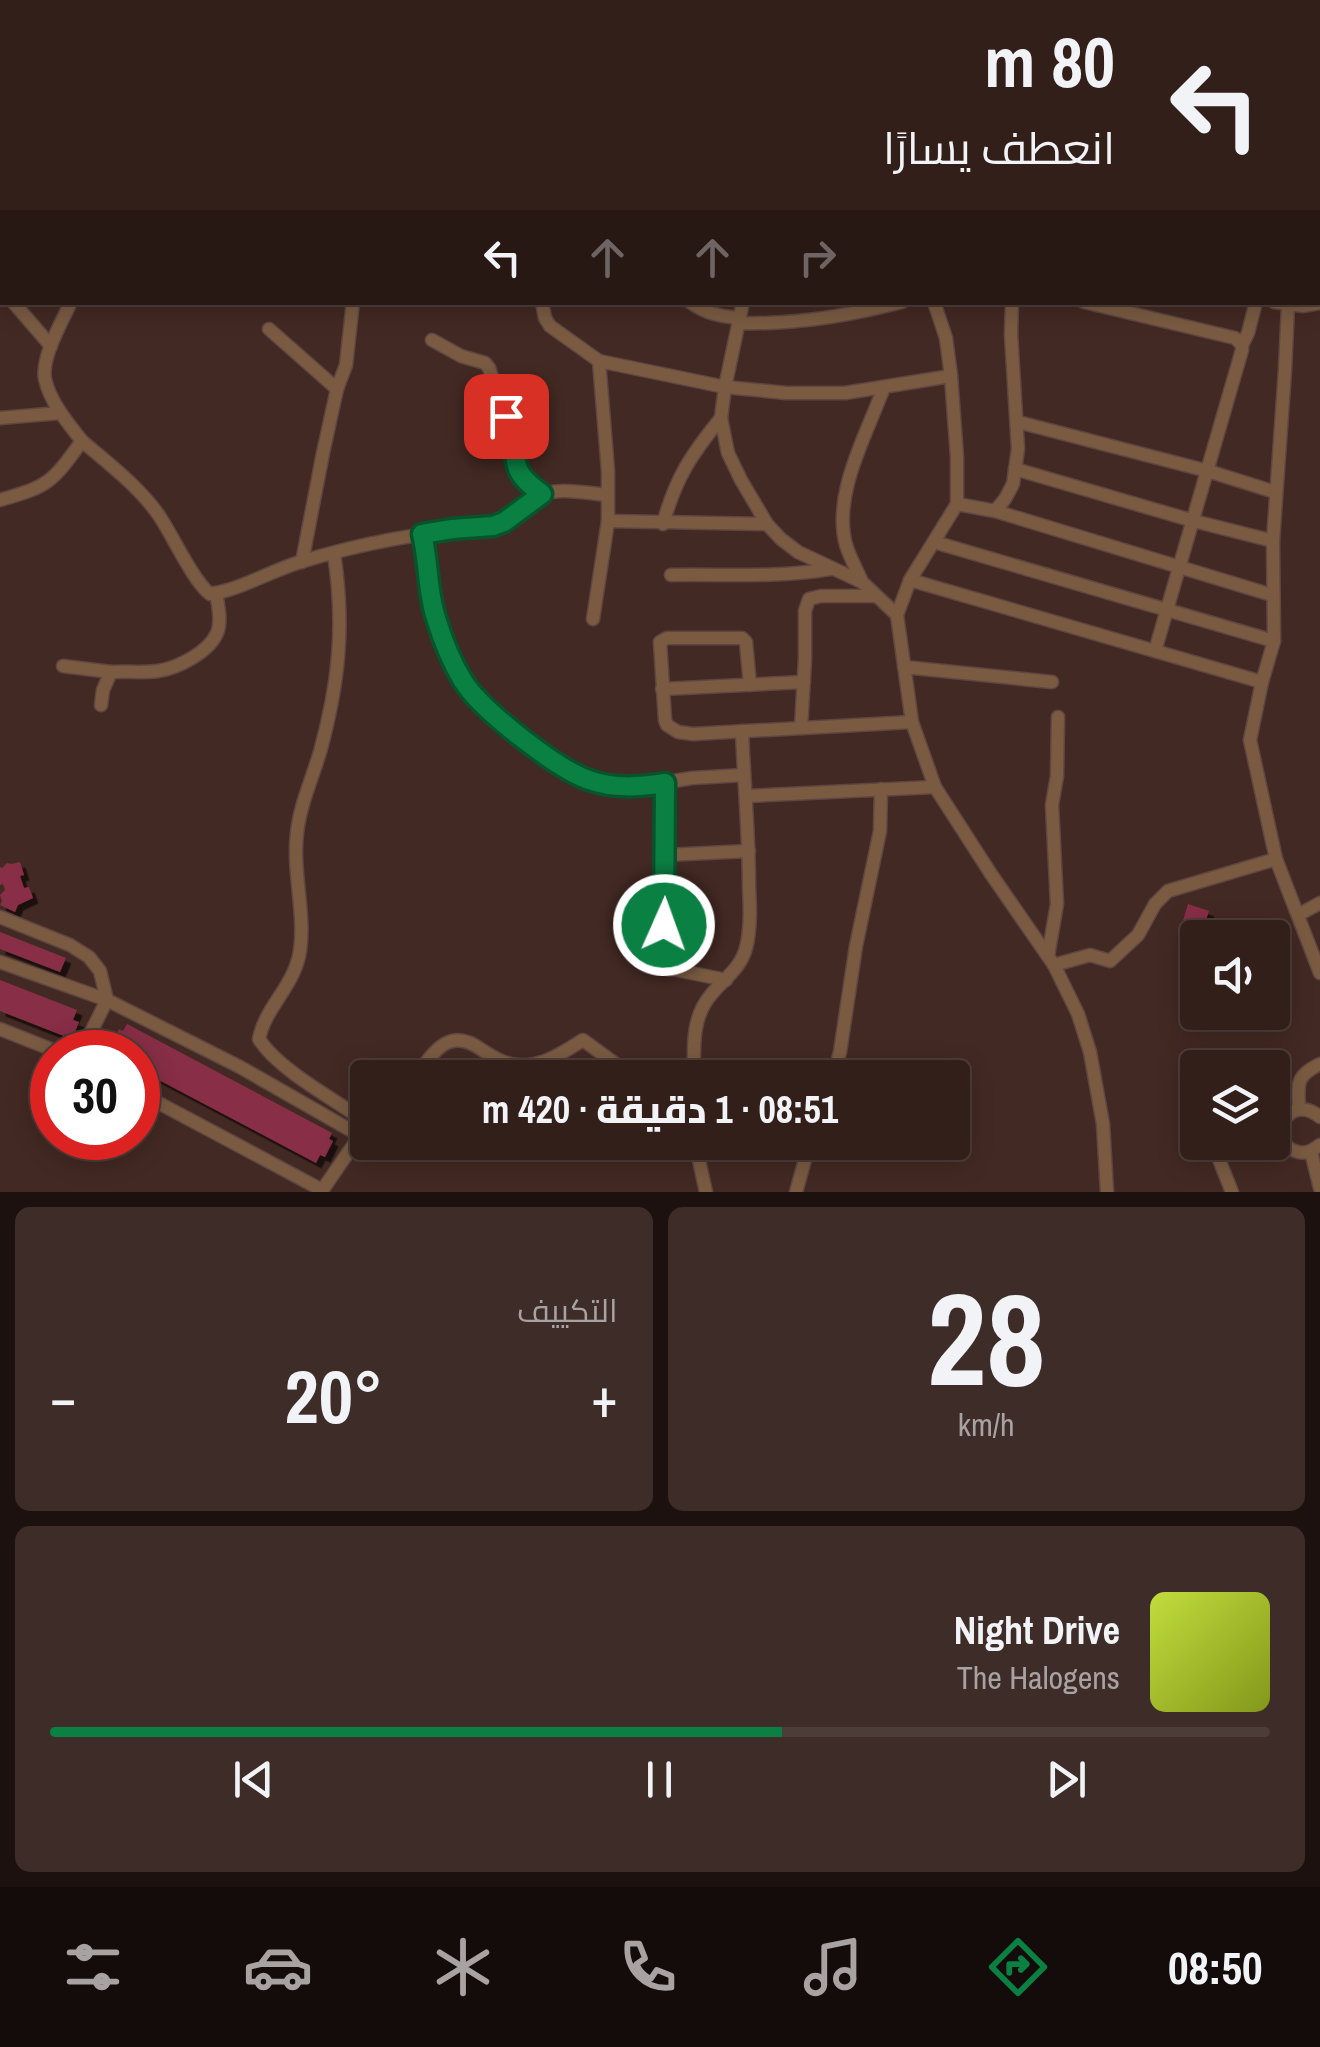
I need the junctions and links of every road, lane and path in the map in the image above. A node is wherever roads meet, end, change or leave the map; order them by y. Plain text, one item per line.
1 (16, 305) edge
2 (70, 305) edge
3 (353, 305) edge
4 (543, 305) edge
5 (694, 305) edge
6 (742, 305) edge
7 (892, 305) edge
8 (935, 305) edge
9 (1012, 305) edge
10 (1097, 305) edge
11 (1255, 305) edge
12 (1281, 305) edge
13 (739, 321) junction
14 (269, 330) dead end
15 (432, 340) dead end
16 (1242, 345) junction
17 (51, 346) junction
18 (599, 361) junction
19 (951, 376) junction
20 (884, 386) junction
21 (725, 387) junction
22 (338, 389) junction
23 (60, 413) junction
24 (0, 418) edge
25 (721, 418) junction
26 (1018, 422) junction
27 (82, 441) junction
28 (1015, 469) junction
29 (1208, 471) junction
30 (1275, 492) junction
31 (542, 494) junction
32 (608, 495) junction
33 (0, 500) edge
34 (957, 504) junction
35 (994, 511) junction
36 (1194, 521) junction
37 (608, 522) junction
38 (663, 524) junction
39 (767, 524) junction
40 (422, 534) junction
41 (1273, 541) junction
42 (934, 542) junction
43 (334, 554) junction
44 (302, 562) junction
45 (830, 568) junction
46 (1180, 568) junction
47 (671, 575) dead end
48 (910, 580) junction
49 (862, 582) junction
50 (216, 593) junction
51 (1272, 595) junction
52 (876, 596) junction
53 (1166, 610) junction
54 (897, 615) junction
55 (594, 619) dead end
56 (1274, 641) junction
57 (1154, 651) junction
58 (63, 666) dead end
59 (904, 668) junction
60 (111, 672) junction
61 (804, 682) junction
62 (1052, 682) dead end
63 (1262, 682) junction
64 (750, 685) junction
65 (662, 689) junction
66 (101, 705) dead end
67 (1058, 717) dead end
68 (912, 722) junction
69 (801, 728) junction
70 (742, 732) junction
71 (744, 775) junction
72 (665, 783) junction
73 (936, 786) junction
74 (881, 790) junction
75 (746, 796) junction
76 (749, 851) junction
77 (665, 855) junction
78 (1276, 860) junction
79 (1320, 903) edge
80 (1298, 915) junction
81 (0, 917) edge
82 (1050, 960) junction
83 (0, 962) edge
84 (1320, 973) edge
85 (726, 980) junction
86 (106, 1000) junction
87 (0, 1029) edge
88 (92, 1030) edge
89 (30, 1041) edge
90 (429, 1060) edge
91 (499, 1060) edge
92 (546, 1060) edge
93 (610, 1060) edge
94 (695, 1060) edge
95 (838, 1060) edge
96 (1320, 1064) edge
97 (160, 1104) edge
98 (1300, 1109) junction
99 (1290, 1114) edge
100 (350, 1116) edge
101 (1320, 1116) edge
102 (350, 1121) edge
103 (1290, 1148) edge
104 (1315, 1148) edge
105 (350, 1149) edge
106 (700, 1160) edge
107 (805, 1160) edge
108 (1219, 1160) edge
109 (1320, 1188) edge
110 (321, 1191) edge
111 (706, 1192) edge
112 (796, 1192) edge
113 (1107, 1192) edge
114 (1232, 1192) edge

1 - 17 street
2 - 17 street
3 - 22 street
4 - 18 street
5 - 13 street
6 - 13 street
7 - 13 street
8 - 19 street
9 - 26 street
10 - 16 street
11 - 16 street
12 - 30 street
13 - 21 street
14 - 22 street
15 - 31 street
16 - 29 street
17 - 23 street
18 - 21 street
18 - 32 street
19 - 20 street
19 - 34 street
20 - 21 street
20 - 49 street
21 - 25 street
22 - 44 street
23 - 24 street
23 - 27 street
25 - 38 street
25 - 39 street
26 - 28 street
26 - 29 street
27 - 33 street
27 - 50 street
28 - 35 street
28 - 36 street
29 - 30 street
29 - 36 street
30 - 41 street
31 - 32 street
31 - 40 street
32 - 37 street
34 - 35 street
34 - 42 street
35 - 46 street
36 - 41 street
36 - 46 street
37 - 38 street
37 - 55 street
38 - 39 street
39 - 45 street
40 - 43 street
40 - 72 street
41 - 51 street
42 - 48 street
42 - 53 street
43 - 44 street
43 - 100 street
44 - 50 street
45 - 47 street
45 - 49 street
46 - 51 street
46 - 53 street
48 - 54 street
48 - 57 street
49 - 52 street
50 - 60 street
51 - 56 street
52 - 54 street
52 - 61 street
53 - 56 street
53 - 57 street
54 - 59 street
56 - 63 street
57 - 63 street
58 - 60 street
59 - 62 street
59 - 68 street
60 - 66 street
61 - 64 street
61 - 69 street
63 - 78 street
64 - 65 street
64 - 65 street
65 - 70 street
67 - 82 street
68 - 69 street
68 - 73 street
69 - 70 street
70 - 71 street
71 - 72 street
71 - 75 street
72 - 77 street
73 - 74 street
73 - 82 street
74 - 75 street
74 - 95 street
75 - 76 street
76 - 77 street
76 - 85 street
77 - 85 street
78 - 80 street
78 - 82 street
79 - 80 street
80 - 84 street
81 - 86 street
82 - 113 street
83 - 86 street
85 - 94 street
86 - 88 street
86 - 102 street
87 - 89 street
90 - 91 street
92 - 93 street
96 - 98 street
97 - 110 street
98 - 99 street
98 - 101 street
103 - 104 street
104 - 109 street
105 - 110 street
106 - 111 street
107 - 112 street
108 - 114 street

